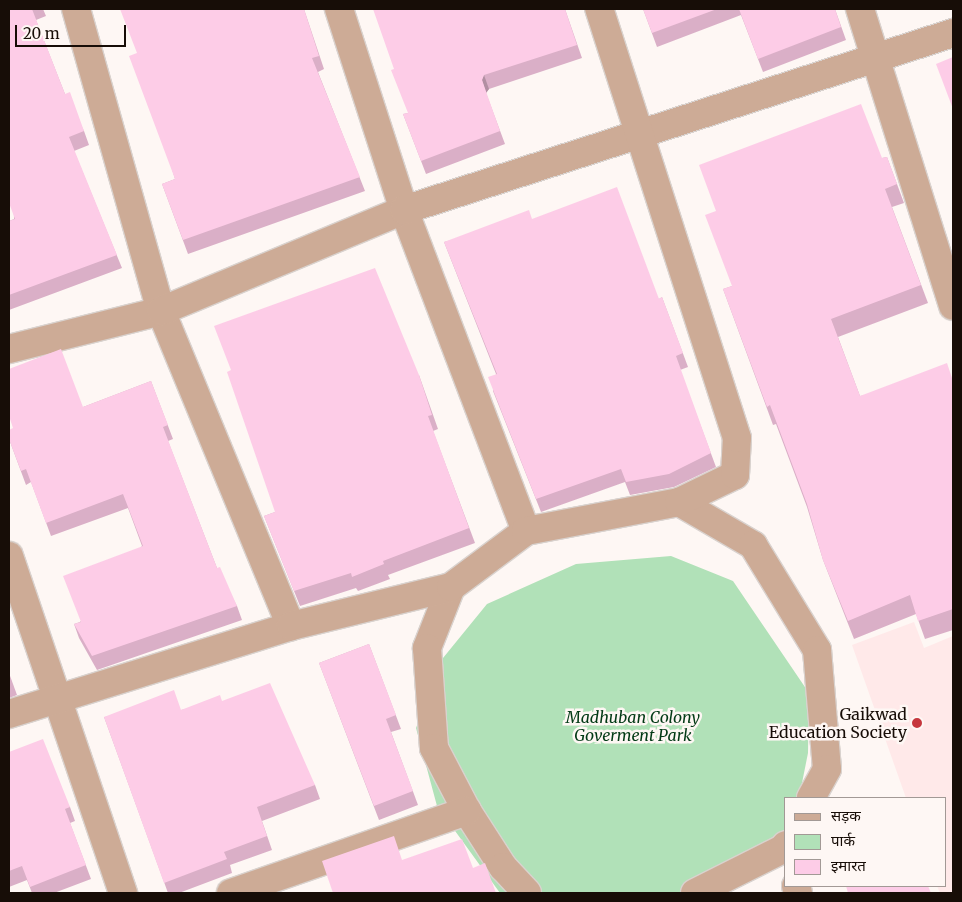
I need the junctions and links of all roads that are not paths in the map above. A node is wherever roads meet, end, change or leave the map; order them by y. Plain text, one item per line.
1 (76, 9) edge
2 (339, 9) edge
3 (598, 9) edge
4 (860, 9) edge
5 (953, 33) edge
6 (877, 57) junction
7 (640, 135) junction
8 (404, 210) junction
9 (953, 306) edge
10 (162, 311) junction
11 (9, 349) edge
12 (679, 502) junction
13 (526, 531) junction
14 (9, 556) edge
15 (451, 587) junction
16 (291, 626) junction
17 (59, 699) junction
18 (9, 714) edge
19 (812, 797) edge
20 (466, 811) junction
21 (784, 850) edge
22 (236, 892) edge
23 (123, 893) edge
24 (527, 893) edge
25 (695, 893) edge

1 - 10 street
2 - 8 street
3 - 7 street
4 - 6 street
5 - 6 street
6 - 7 street
6 - 9 street
7 - 8 street
7 - 12 street
8 - 10 street
8 - 13 street
10 - 11 street
10 - 16 street
12 - 13 street
12 - 19 street
13 - 15 street
14 - 17 street
15 - 16 street
15 - 20 street
16 - 17 street
17 - 18 street
17 - 23 street
20 - 22 street
20 - 24 street
21 - 25 street

